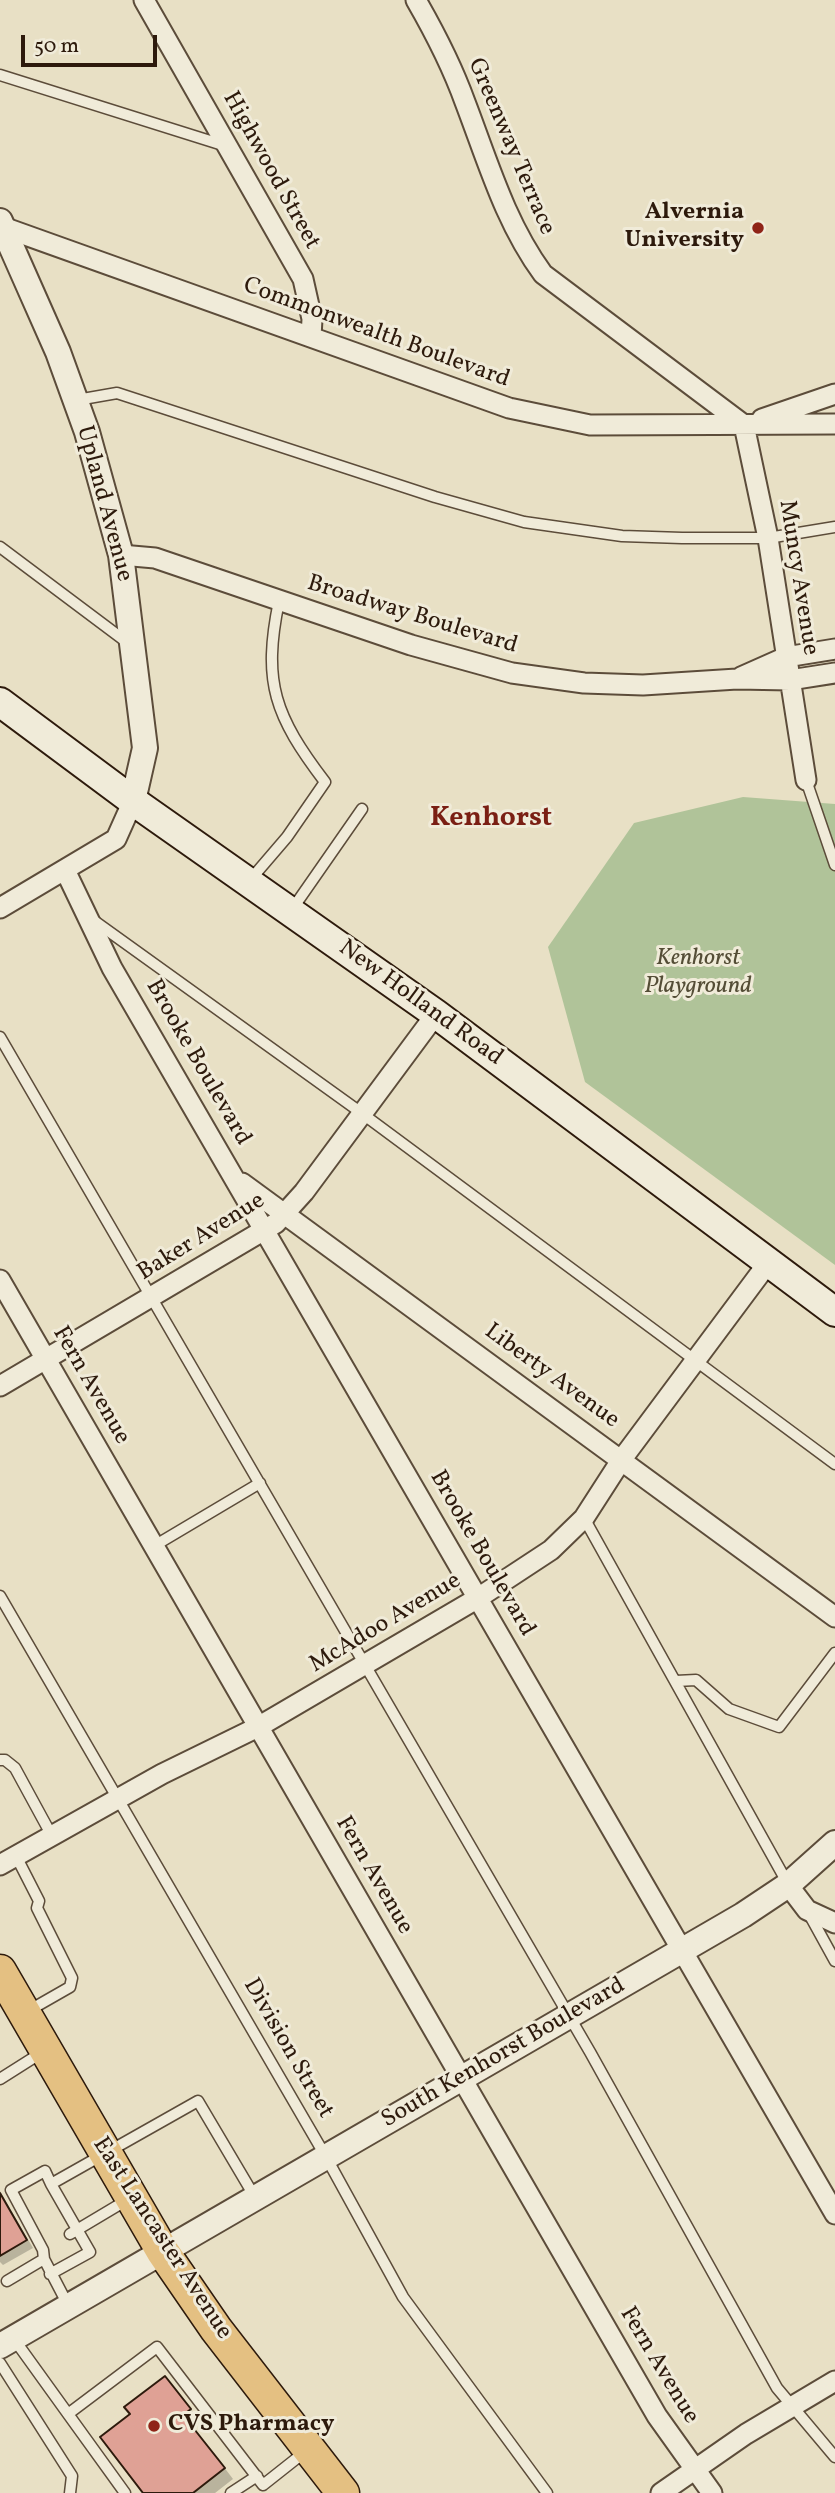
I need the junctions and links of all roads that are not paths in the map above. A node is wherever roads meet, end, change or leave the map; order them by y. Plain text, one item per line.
1 (144, 0) edge
2 (416, 0) edge
3 (0, 75) edge
4 (230, 148) junction
5 (1, 224) edge
6 (311, 337) junction
7 (835, 394) edge
8 (73, 401) junction
9 (835, 424) edge
10 (744, 425) junction
11 (835, 527) edge
12 (768, 538) junction
13 (0, 547) edge
14 (121, 555) junction
15 (279, 601) junction
16 (134, 647) junction
17 (835, 649) edge
18 (786, 656) junction
19 (835, 673) edge
20 (737, 679) junction
21 (790, 680) junction
22 (0, 702) edge
23 (806, 780) joint
24 (133, 801) junction
25 (362, 809) dead end
26 (835, 865) edge
27 (65, 870) junction
28 (248, 882) junction
29 (0, 908) edge
30 (291, 912) junction
31 (87, 916) junction
32 (436, 1014) junction
33 (0, 1037) edge
34 (361, 1114) junction
35 (236, 1178) junction
36 (287, 1214) junction
37 (266, 1229) junction
38 (768, 1263) junction
39 (0, 1280) edge
40 (152, 1297) junction
41 (835, 1312) edge
42 (46, 1359) junction
43 (695, 1361) junction
44 (0, 1386) edge
45 (622, 1459) junction
46 (835, 1464) edge
47 (260, 1483) junction
48 (584, 1518) junction
49 (154, 1546) junction
50 (0, 1596) edge
51 (478, 1598) junction
52 (835, 1617) edge
53 (835, 1653) edge
54 (365, 1664) junction
55 (676, 1681) junction
56 (258, 1727) junction
57 (0, 1760) edge
58 (117, 1798) junction
59 (52, 1836) junction
60 (835, 1843) edge
61 (8, 1861) edge
62 (788, 1885) junction
63 (807, 1910) junction
64 (835, 1923) edge
65 (682, 1950) junction
66 (835, 1961) edge
67 (0, 1971) edge
68 (24, 2013) junction
69 (569, 2017) junction
70 (46, 2051) junction
71 (463, 2078) junction
72 (0, 2079) edge
73 (104, 2153) junction
74 (326, 2157) junction
75 (51, 2184) junction
76 (130, 2198) junction
77 (257, 2199) junction
78 (835, 2214) edge
79 (74, 2232) junction
80 (46, 2251) junction
81 (163, 2252) junction
82 (50, 2274) junction
83 (7, 2281) dead end
84 (68, 2306) junction
85 (7, 2342) edge
86 (0, 2363) edge
87 (835, 2381) edge
88 (792, 2406) junction
89 (68, 2414) junction
90 (309, 2449) junction
91 (835, 2457) edge
92 (694, 2468) junction
93 (257, 2476) junction
94 (70, 2493) edge
95 (125, 2493) edge
96 (231, 2493) edge
97 (343, 2493) edge
98 (547, 2493) edge
99 (661, 2493) edge
100 (712, 2493) edge

1 - 4 street, Highwood Street
2 - 10 street, Greenway Terrace
3 - 4 lane
4 - 6 street, Highwood Street
5 - 6 street, Commonwealth Boulevard
5 - 8 street, Upland Avenue
6 - 10 street, Commonwealth Boulevard
7 - 10 street, Commonwealth Boulevard
8 - 12 lane
8 - 14 street, Upland Avenue
9 - 10 street, Commonwealth Boulevard
10 - 12 street, Muncy Avenue
11 - 12 lane
12 - 18 street, Muncy Avenue
13 - 16 lane
14 - 15 street, Broadway Boulevard
14 - 16 street, Upland Avenue
15 - 20 street, Broadway Boulevard
15 - 28 lane
16 - 24 street, Upland Avenue
17 - 18 street, Broadway Boulevard
18 - 20 street, Broadway Boulevard
18 - 21 street, Muncy Avenue
19 - 21 street, Broadway Boulevard
20 - 21 street, Broadway Boulevard
21 - 23 street, Muncy Avenue
22 - 24 main road, New Holland Road
23 - 26 lane
24 - 27 street
24 - 28 main road, New Holland Road
25 - 30 lane
27 - 29 street
27 - 31 street, Brooke Boulevard
28 - 30 main road, New Holland Road
30 - 32 main road, New Holland Road
31 - 34 lane, Brooke Boulevard
31 - 35 street, Brooke Boulevard
32 - 34 street, Baker Avenue
32 - 38 main road, New Holland Road
33 - 40 lane
34 - 36 street, Baker Avenue
34 - 43 lane, Brooke Boulevard
35 - 36 street, Liberty Avenue
35 - 37 street, Brooke Boulevard
36 - 37 street, Baker Avenue
36 - 45 street, Liberty Avenue
37 - 40 street, Baker Avenue
37 - 51 street, Brooke Boulevard
38 - 41 main road, New Holland Road
38 - 43 street, McAdoo Avenue
39 - 42 street, Fern Avenue
40 - 42 street, Baker Avenue
40 - 47 lane
42 - 44 street, Baker Avenue
42 - 49 street, Fern Avenue
43 - 45 street, McAdoo Avenue
43 - 46 lane, Brooke Boulevard
45 - 48 street, McAdoo Avenue
45 - 52 street, Liberty Avenue
47 - 49 lane
47 - 54 lane
48 - 51 street, McAdoo Avenue
48 - 55 lane
49 - 56 street, Fern Avenue
50 - 58 lane, Division Street
51 - 54 street, McAdoo Avenue
51 - 65 street, Brooke Boulevard
53 - 55 lane
54 - 56 street, McAdoo Avenue
54 - 69 lane
55 - 62 lane
56 - 58 street, McAdoo Avenue
56 - 71 street, Fern Avenue
57 - 59 lane
58 - 59 street, McAdoo Avenue
58 - 74 lane, Division Street
59 - 61 street, McAdoo Avenue
60 - 62 street, South Kenhorst Boulevard
61 - 68 lane
62 - 63 street
62 - 65 street, South Kenhorst Boulevard
63 - 64 street
63 - 66 lane
65 - 69 street, South Kenhorst Boulevard
65 - 78 street, Brooke Boulevard
67 - 68 main road, East Lancaster Avenue
68 - 70 main road, East Lancaster Avenue
69 - 71 street, South Kenhorst Boulevard
69 - 88 lane
70 - 72 lane
70 - 73 main road, East Lancaster Avenue
71 - 74 street, South Kenhorst Boulevard
71 - 92 street, Fern Avenue
73 - 75 lane
73 - 76 main road, East Lancaster Avenue
73 - 77 lane
74 - 77 street, South Kenhorst Boulevard
74 - 98 lane, Division Street
75 - 79 lane
75 - 80 lane
76 - 79 lane
76 - 81 main road, East Lancaster Avenue
77 - 81 street, South Kenhorst Boulevard
79 - 82 lane
80 - 82 lane
80 - 83 lane
81 - 84 street, South Kenhorst Boulevard
81 - 90 main road, East Lancaster Avenue
82 - 84 lane
84 - 85 street, South Kenhorst Boulevard
85 - 89 lane
86 - 94 lane
87 - 88 street
88 - 91 lane
88 - 92 street
89 - 93 lane
89 - 95 lane
90 - 93 lane
90 - 97 main road, East Lancaster Avenue
92 - 99 street
92 - 100 street, Fern Avenue
93 - 96 lane

